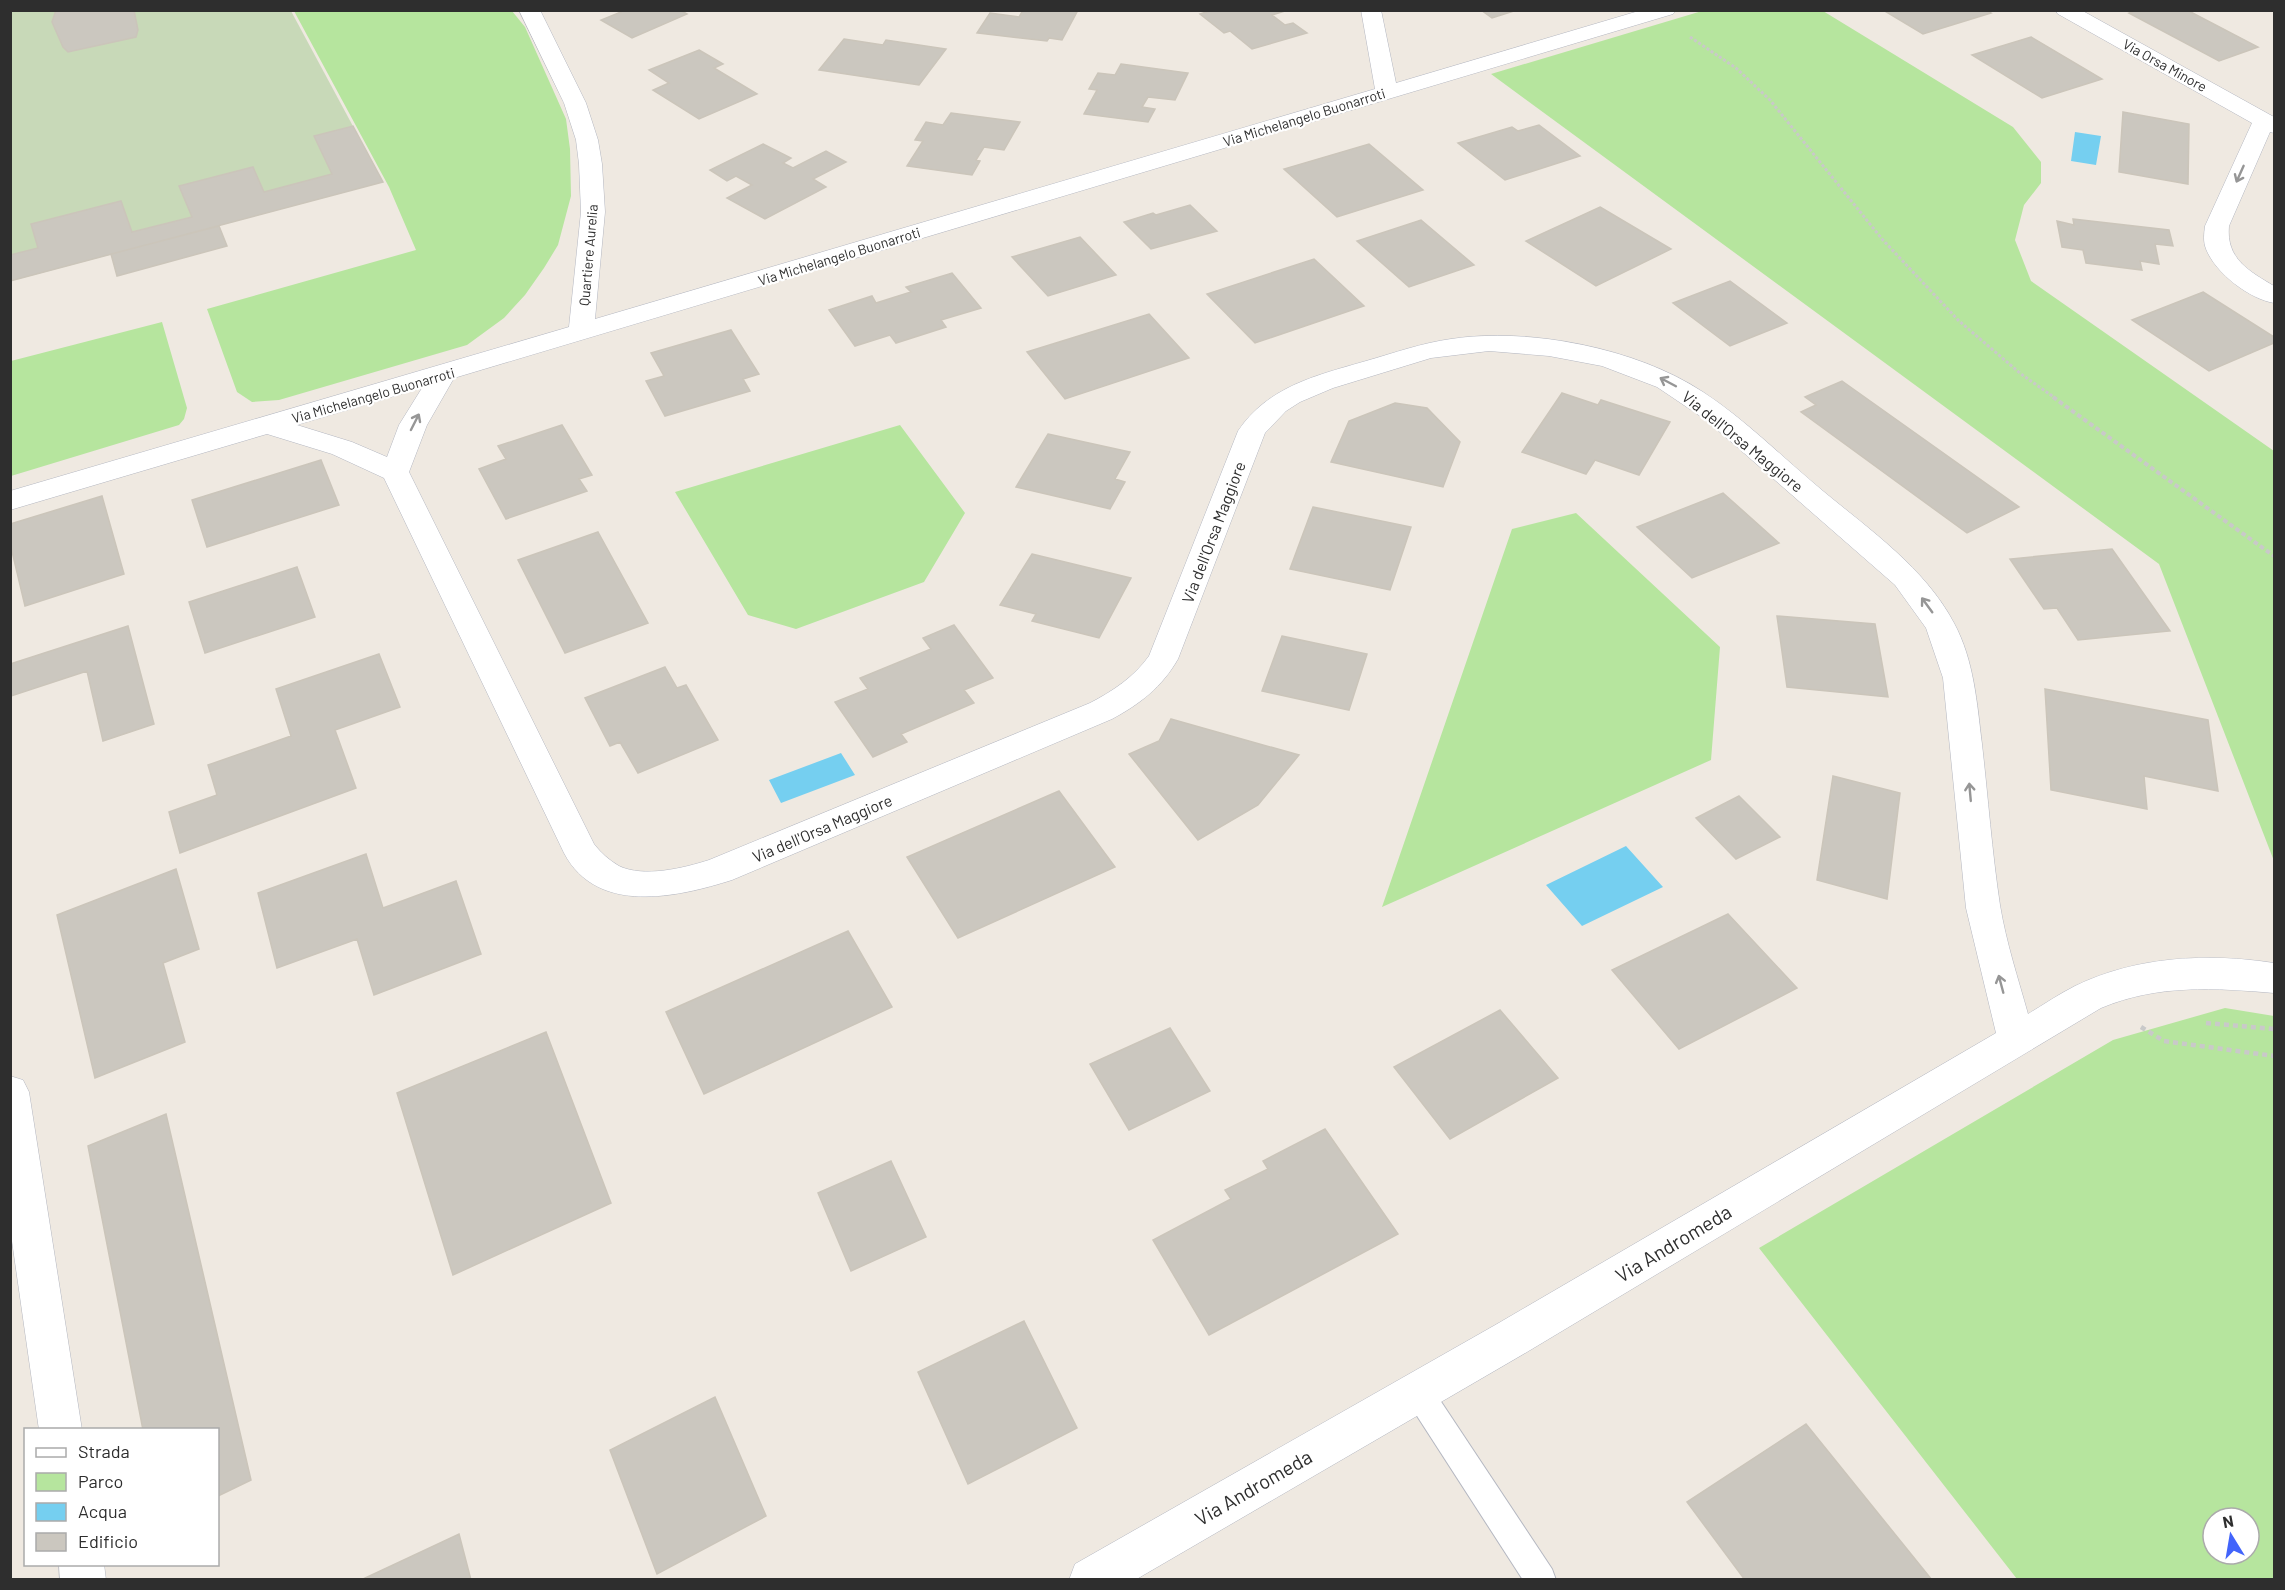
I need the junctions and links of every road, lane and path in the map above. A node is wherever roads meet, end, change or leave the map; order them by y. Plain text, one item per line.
1 (1371, 10) edge
2 (2065, 10) edge
3 (529, 11) edge
4 (1660, 12) edge
5 (1387, 93) junction
6 (2269, 123) edge
7 (2274, 296) edge
8 (580, 333) junction
9 (443, 374) junction
10 (268, 425) junction
11 (395, 472) junction
12 (10, 501) edge
13 (2274, 556) edge
14 (2274, 978) edge
15 (2088, 997) junction
16 (2016, 1041) junction
17 (2274, 1056) edge
18 (10, 1092) edge
19 (1418, 1392) junction
20 (61, 1428) edge
21 (1091, 1580) edge
22 (1541, 1580) edge

1 - 5 street
2 - 6 street, Via Orsa Minore
3 - 8 street, Quartiere Aurelia
4 - 5 street, Via Michelangelo Buonarroti
4 - 13 path
5 - 8 street, Via Michelangelo Buonarroti
6 -> 7 street, Via Orsa Minore
8 - 9 street, Via Michelangelo Buonarroti
9 - 10 street, Via Michelangelo Buonarroti
11 -> 9 street
10 - 11 street
10 - 12 street, Via Michelangelo Buonarroti
16 -> 11 street, Via dell'Orsa Maggiore
14 - 15 street, Via Andromeda
15 - 16 street, Via Andromeda
15 - 17 path
16 - 19 street, Via Andromeda
18 - 20 street
19 - 21 street, Via Andromeda
19 - 22 lane

